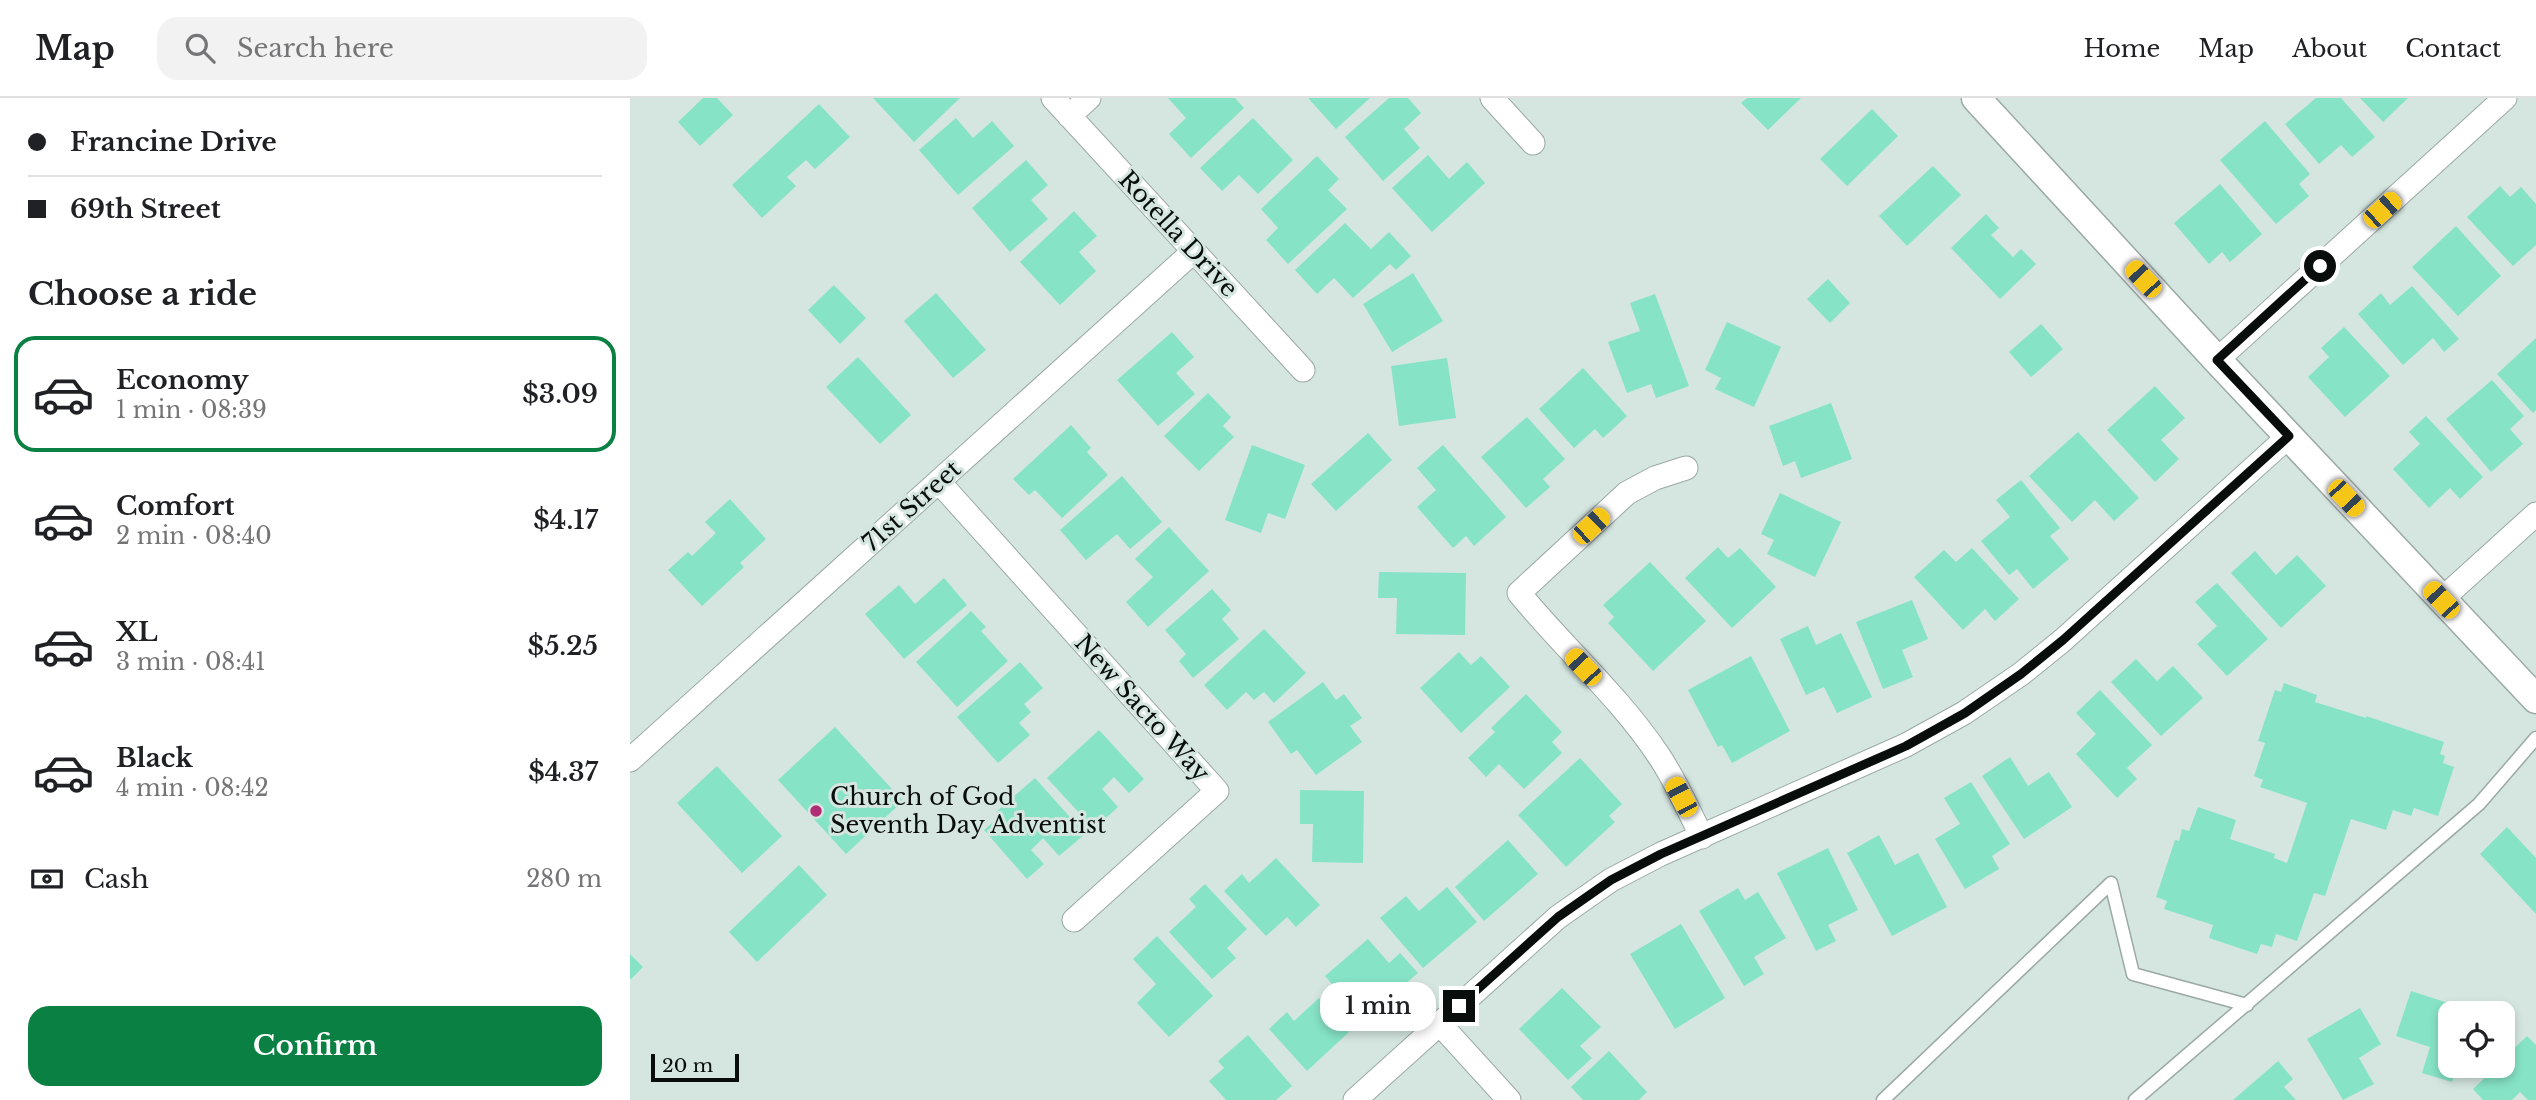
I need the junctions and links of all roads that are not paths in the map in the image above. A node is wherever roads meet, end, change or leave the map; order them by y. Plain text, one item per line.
1 (1053, 98) edge
2 (1089, 98) edge
3 (1492, 98) edge
4 (1976, 98) edge
5 (2505, 98) edge
6 (1069, 116) junction
7 (1533, 143) dead end
8 (1194, 251) junction
9 (2217, 360) junction
10 (1303, 370) dead end
11 (2289, 436) junction
12 (1686, 468) dead end
13 (939, 482) junction
14 (2536, 514) edge
15 (2441, 600) junction
16 (2536, 699) edge
17 (2536, 738) edge
18 (630, 760) edge
19 (1702, 837) junction
20 (1074, 920) dead end
21 (2247, 1005) junction
22 (1440, 1023) junction
23 (1355, 1100) edge
24 (1509, 1100) edge
25 (1883, 1100) edge
26 (2135, 1100) edge

1 - 6 street, Rotella Drive
2 - 6 street
3 - 7 street
4 - 9 street
5 - 9 street
6 - 8 street, Rotella Drive
8 - 10 street, Rotella Drive
8 - 13 street, 71st Street
9 - 11 street
11 - 15 street
11 - 19 street
12 - 19 street
13 - 18 street, 71st Street
13 - 20 street, New Sacto Way
14 - 15 street
15 - 16 street
17 - 21 lane
19 - 22 street
21 - 25 lane
21 - 26 lane
22 - 23 street
22 - 24 street

